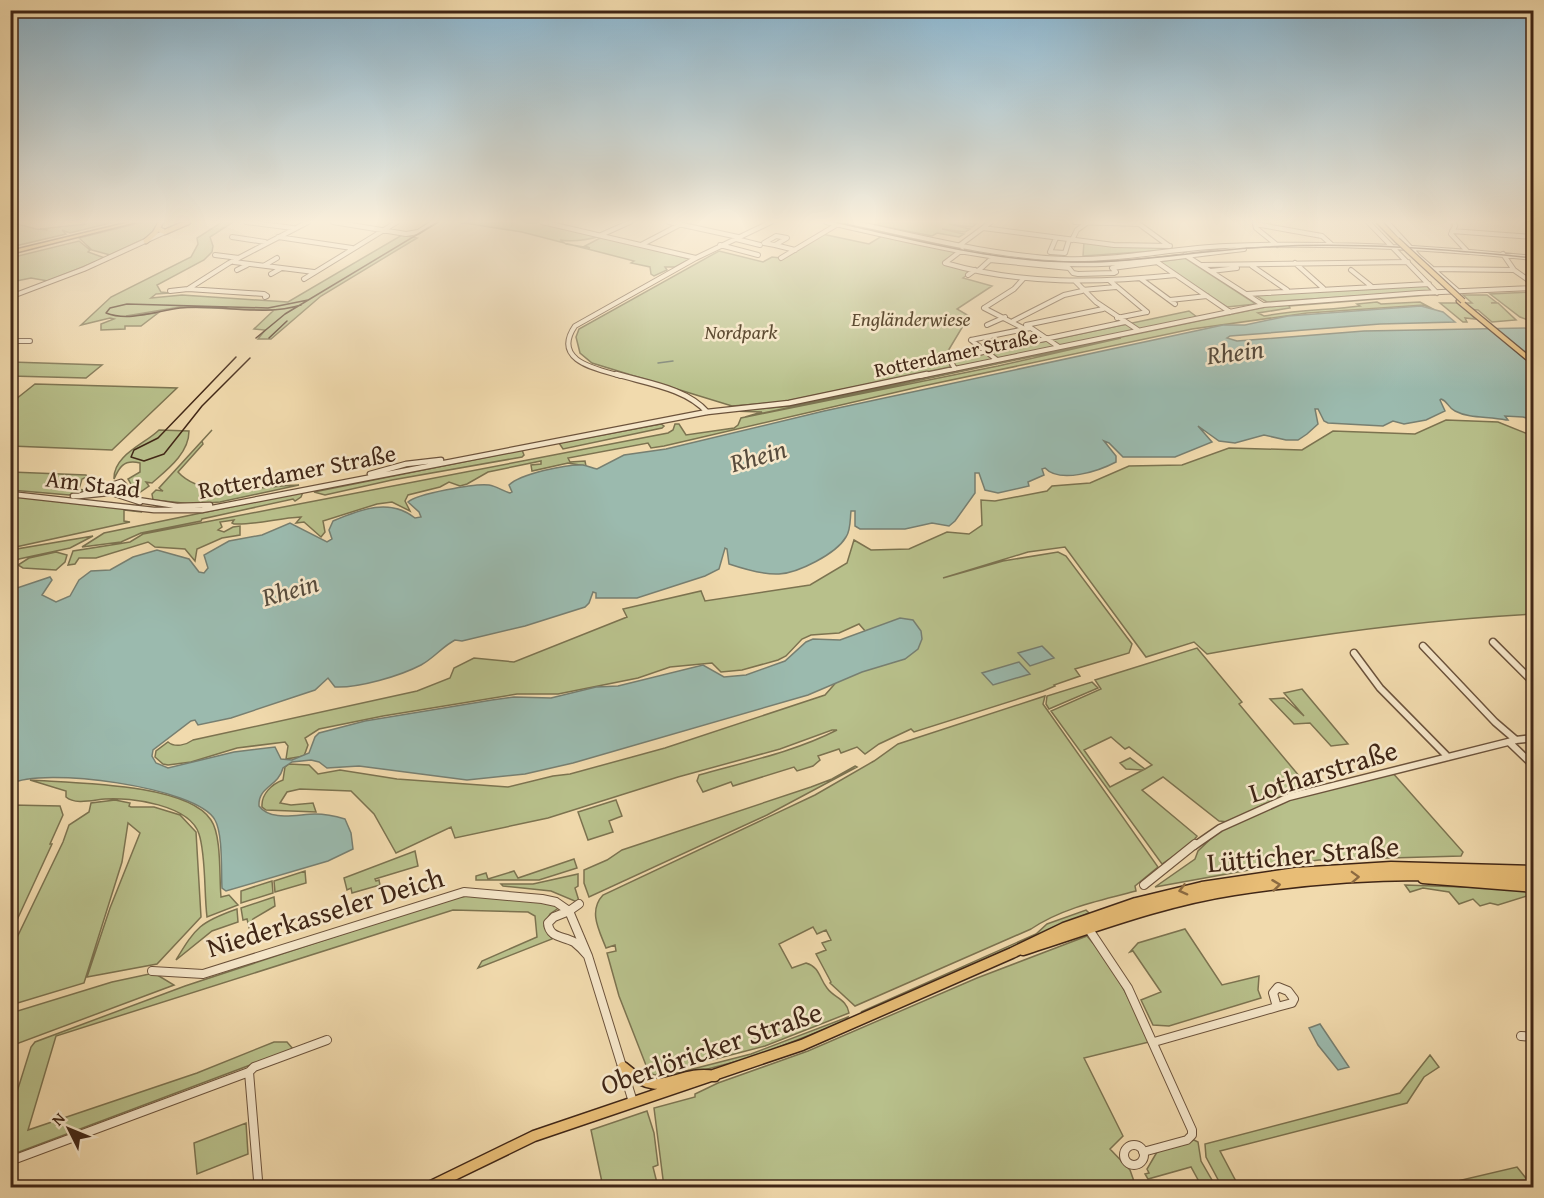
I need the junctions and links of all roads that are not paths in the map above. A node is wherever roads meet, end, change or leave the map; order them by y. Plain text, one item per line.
1 (60, 278) edge
2 (204, 278) edge
3 (661, 278) edge
4 (1024, 278) joint
5 (1151, 278) edge
6 (1180, 278) edge
7 (1222, 278) edge
8 (1269, 278) edge
9 (1312, 278) edge
10 (1361, 278) edge
11 (1423, 278) edge
12 (1434, 278) edge
13 (1442, 278) edge
14 (1141, 279) junction
15 (1075, 281) junction
16 (1110, 281) junction
17 (1429, 284) junction
18 (1371, 286) junction
19 (1116, 287) junction
20 (1324, 288) junction
21 (1533, 288) edge
22 (188, 289) junction
23 (170, 291) dead end
24 (1082, 291) junction
25 (1287, 291) junction
26 (1459, 292) junction
27 (1437, 293) junction
28 (1247, 294) junction
29 (1207, 296) junction
30 (10, 297) edge
31 (266, 297) dead end
32 (1170, 300) junction
33 (1175, 304) dead end
34 (1263, 305) junction
35 (1103, 309) junction
36 (1230, 312) junction
37 (1005, 317) junction
38 (1117, 318) junction
39 (1013, 321) junction
40 (1125, 322) junction
41 (987, 325) dead end
42 (1020, 326) joint
43 (1025, 327) junction
44 (1138, 330) junction
45 (1047, 338) junction
46 (971, 340) joint
47 (10, 341) edge
48 (30, 341) dead end
49 (1059, 346) junction
50 (986, 351) junction
51 (997, 360) junction
52 (1533, 361) edge
53 (580, 362) joint
54 (595, 368) joint
55 (955, 369) junction
56 (707, 412) junction
57 (461, 459) junction
58 (420, 461) junction
59 (429, 465) junction
60 (103, 490) junction
61 (120, 492) junction
62 (10, 493) edge
63 (111, 493) joint
64 (137, 500) joint
65 (172, 511) joint
66 (1493, 642) dead end
67 (1423, 646) dead end
68 (1354, 653) dead end
69 (1533, 683) edge
70 (1533, 738) edge
71 (1513, 741) junction
72 (1448, 757) junction
73 (1533, 766) edge
74 (1533, 871) edge
75 (1412, 875) junction
76 (1533, 880) edge
77 (1144, 885) dead end
78 (1533, 887) edge
79 (579, 904) dead end
80 (569, 910) junction
81 (1082, 919) junction
82 (1089, 928) junction
83 (1012, 953) junction
84 (588, 956) junction
85 (152, 971) dead end
86 (1277, 1007) dead end
87 (1521, 1036) dead end
88 (1533, 1037) edge
89 (327, 1040) dead end
90 (1154, 1042) junction
91 (623, 1067) junction
92 (249, 1072) junction
93 (715, 1076) junction
94 (633, 1102) junction
95 (1143, 1152) dead end
96 (10, 1161) edge
97 (256, 1188) edge
98 (427, 1188) edge

1 - 30 street
2 - 22 street
3 - 53 street
4 - 15 street
4 - 37 street
5 - 14 street
6 - 29 street
7 - 28 street
8 - 25 street
9 - 20 street
10 - 18 street
11 - 17 street
12 - 52 main road, bridge
13 - 26 street
14 - 16 street
14 - 32 street
15 - 16 street
15 - 24 street
16 - 19 street
17 - 18 street
17 - 27 street
18 - 20 street
19 - 24 street
19 - 38 street
20 - 25 street
21 - 26 street, Rotterdamer Straße
22 - 23 street
22 - 31 street
24 - 35 street
24 - 39 street
25 - 28 street
26 - 27 street, Rotterdamer Straße
27 - 34 street, Rotterdamer Straße
28 - 34 street
29 - 32 street
29 - 36 street
32 - 33 street
34 - 36 street, Rotterdamer Straße
35 - 38 street
35 - 43 street
36 - 44 street, Rotterdamer Straße
37 - 39 street
37 - 41 street
38 - 40 street
39 - 42 street
40 - 44 street
40 - 45 street
42 - 43 street
43 - 45 street
43 - 46 street
44 - 49 street, Rotterdamer Straße
45 - 49 street
45 - 50 street
46 - 50 street
47 - 48 street
49 - 51 street, Rotterdamer Straße
50 - 51 street
50 - 55 street
51 - 55 street, Rotterdamer Straße
53 - 54 street
54 - 56 street
55 - 56 street, Rotterdamer Straße
56 - 57 street, Rotterdamer Straße
57 - 58 street, Rotterdamer Straße
57 - 59 street, Rotterdamer Straße
58 - 59 street, Rotterdamer Straße
58 - 64 street, Rotterdamer Straße
59 - 65 street, Rotterdamer Straße
60 - 61 street, Rotterdamer Straße
60 - 62 street, Am Staad
60 - 63 street, Rotterdamer Straße
61 - 63 street, Rotterdamer Straße
61 - 64 street, Rotterdamer Straße
62 - 65 street, Am Staad
66 - 69 street
67 - 71 street
68 - 72 street
70 - 71 street, Lotharstraße
71 - 72 street, Lotharstraße
71 - 73 street
72 - 77 street, Lotharstraße
74 -> 81 main road, Lütticher Straße
75 - 76 main road, Lütticher Straße
75 - 78 main road
82 -> 75 main road, Lütticher Straße
79 - 80 street
80 - 84 street
80 - 84 street
80 - 85 street, Niederkasseler Deich
81 - 82 street
81 - 83 main road, Oberlöricker Straße
82 - 83 main road, Oberlöricker Straße
82 - 90 street
83 - 93 main road, Oberlöricker Straße
84 - 91 street
86 - 90 street
87 - 88 street
89 - 92 street
90 - 95 street
91 - 93 main road
91 - 94 street
92 - 96 street
92 - 97 street
93 - 94 main road, Oberlöricker Straße
94 - 98 main road, Oberlöricker Straße

